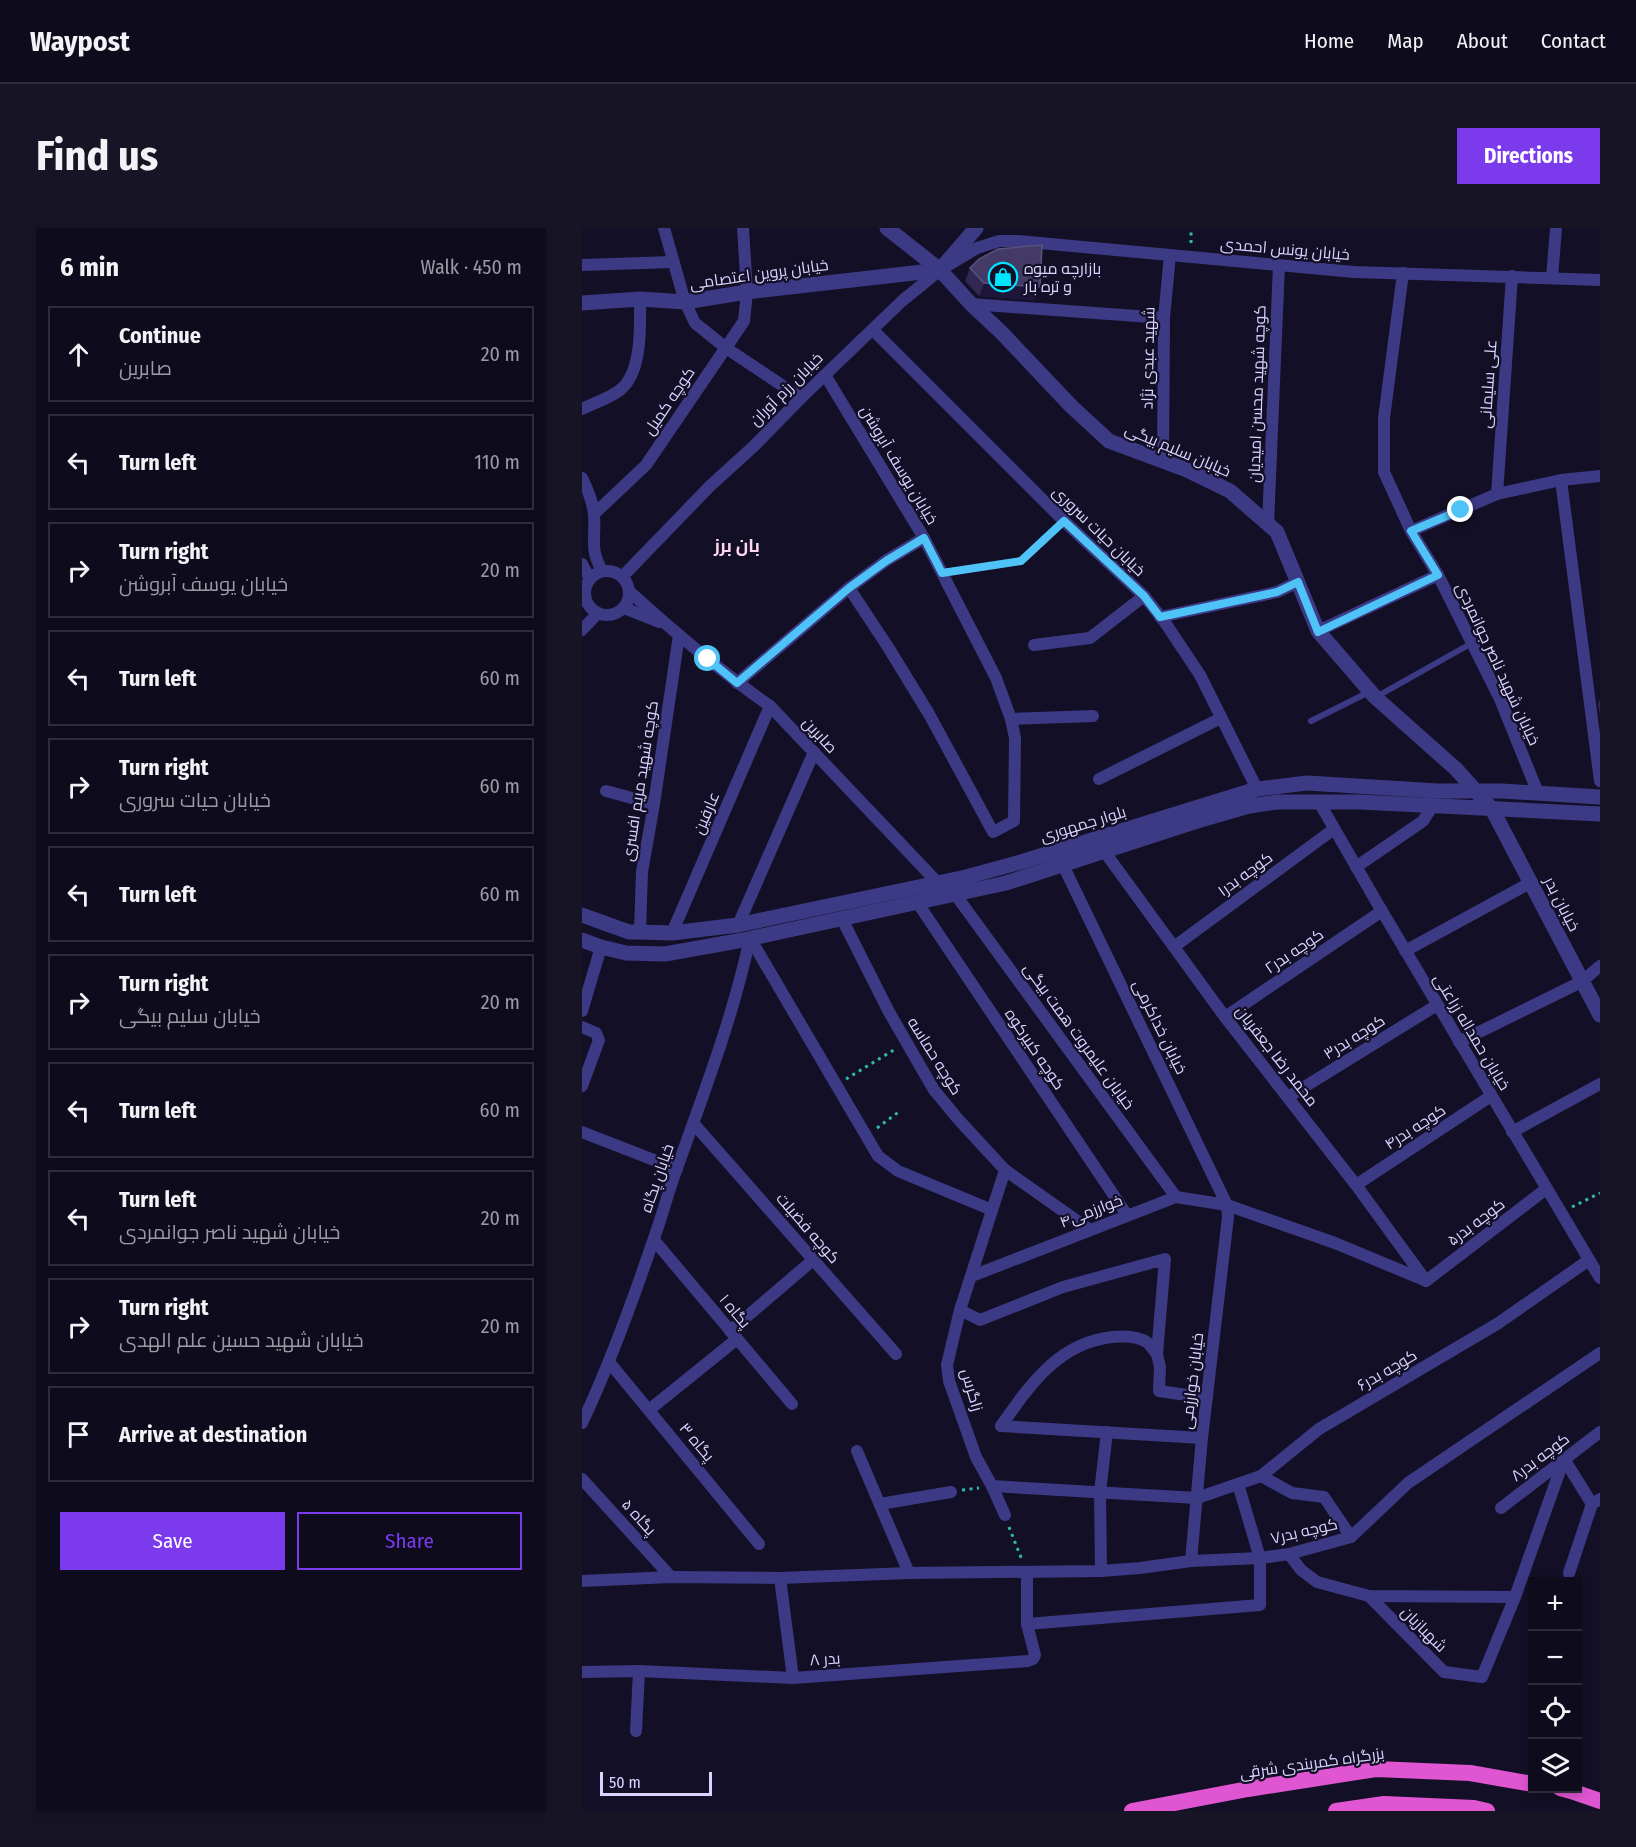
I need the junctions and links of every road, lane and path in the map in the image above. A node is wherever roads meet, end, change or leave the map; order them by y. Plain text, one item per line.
1 (664, 228) edge
2 (743, 228) edge
3 (887, 228) edge
4 (976, 228) edge
5 (1556, 228) edge
6 (1170, 255) junction
7 (673, 262) junction
8 (582, 265) edge
9 (1279, 265) junction
10 (940, 270) junction
11 (1403, 273) junction
12 (1512, 276) junction
13 (1552, 278) junction
14 (1600, 280) edge
15 (747, 292) junction
16 (640, 299) junction
17 (685, 302) junction
18 (582, 303) edge
19 (971, 304) junction
20 (1164, 318) junction
21 (873, 330) junction
22 (726, 348) junction
23 (825, 375) junction
24 (801, 398) junction
25 (582, 409) edge
26 (1163, 461) junction
27 (1600, 476) edge
28 (582, 478) edge
29 (1561, 480) junction
30 (1497, 494) junction
31 (594, 514) junction
32 (1064, 521) junction
33 (1268, 524) junction
34 (1411, 531) junction
35 (924, 538) junction
36 (582, 564) edge
37 (602, 571) junction
38 (942, 573) junction
39 (1438, 575) junction
40 (622, 577) junction
41 (1298, 582) junction
42 (585, 586) edge
43 (849, 588) junction
44 (629, 591) junction
45 (1144, 596) junction
46 (624, 608) junction
47 (598, 613) junction
48 (1160, 617) junction
49 (666, 625) junction
50 (582, 630) edge
51 (1318, 632) junction
52 (679, 636) junction
53 (1472, 643) junction
54 (1034, 645) dead end
55 (737, 683) junction
56 (1600, 687) edge
57 (1587, 689) junction
58 (1373, 694) junction
59 (770, 706) junction
60 (1093, 716) dead end
61 (1221, 718) junction
62 (1011, 719) junction
63 (1311, 721) dead end
64 (814, 752) junction
65 (1099, 779) dead end
66 (1600, 781) edge
67 (1257, 789) junction
68 (606, 791) dead end
69 (1476, 791) junction
70 (1538, 793) junction
71 (1600, 797) edge
72 (1319, 802) junction
73 (654, 804) junction
74 (1432, 807) junction
75 (1492, 809) junction
76 (1600, 814) edge
77 (1334, 829) junction
78 (1104, 851) junction
79 (1061, 858) junction
80 (1356, 867) junction
81 (937, 882) junction
82 (1530, 883) junction
83 (955, 894) junction
84 (917, 902) junction
85 (1382, 911) junction
86 (582, 915) edge
87 (842, 919) junction
88 (738, 925) junction
89 (640, 932) junction
90 (672, 933) junction
91 (750, 938) junction
92 (582, 940) edge
93 (1174, 946) junction
94 (602, 947) junction
95 (1405, 951) junction
96 (635, 953) junction
97 (1600, 966) edge
98 (1581, 982) junction
99 (1437, 1005) junction
100 (582, 1011) edge
101 (1600, 1015) edge
102 (1225, 1017) junction
103 (582, 1027) edge
104 (906, 1042) junction
105 (1459, 1042) junction
106 (1600, 1084) edge
107 (836, 1085) junction
108 (582, 1086) edge
109 (1491, 1096) junction
110 (1288, 1097) junction
111 (900, 1111) dead end
112 (694, 1125) junction
113 (582, 1132) edge
114 (1512, 1132) junction
115 (866, 1136) junction
116 (677, 1169) junction
117 (1005, 1170) junction
118 (1356, 1185) junction
119 (1546, 1189) junction
120 (1600, 1193) edge
121 (1176, 1197) junction
122 (1227, 1205) junction
123 (992, 1210) junction
124 (1560, 1213) junction
125 (1127, 1215) junction
126 (1089, 1230) junction
127 (654, 1240) junction
128 (813, 1260) junction
129 (1589, 1260) junction
130 (972, 1276) junction
131 (1600, 1278) edge
132 (1426, 1281) junction
133 (960, 1311) junction
134 (734, 1335) junction
135 (1600, 1353) edge
136 (896, 1354) dead end
137 (1156, 1354) junction
138 (609, 1362) junction
139 (1207, 1398) junction
140 (792, 1404) dead end
141 (649, 1410) junction
142 (583, 1417) edge
143 (1107, 1432) junction
144 (1600, 1432) edge
145 (1202, 1438) junction
146 (857, 1451) dead end
147 (1564, 1460) junction
148 (1261, 1476) junction
149 (582, 1479) edge
150 (1238, 1484) junction
151 (992, 1486) junction
152 (951, 1492) joint
153 (1100, 1492) junction
154 (1197, 1498) junction
155 (1596, 1502) edge
156 (880, 1504) junction
157 (1501, 1508) dead end
158 (1005, 1515) joint
159 (1351, 1537) junction
160 (759, 1544) dead end
161 (1289, 1554) junction
162 (1260, 1558) junction
163 (1191, 1561) junction
164 (1101, 1571) junction
165 (909, 1573) junction
166 (1027, 1573) junction
167 (1569, 1573) dead end
168 (671, 1577) junction
169 (780, 1578) junction
170 (582, 1581) edge
171 (1369, 1596) junction
172 (1515, 1597) junction
173 (1027, 1624) junction
174 (639, 1671) junction
175 (582, 1672) edge
176 (793, 1678) junction
177 (636, 1731) dead end
178 (1528, 1783) edge
179 (1577, 1793) edge
180 (1600, 1801) edge
181 (1132, 1811) edge
182 (1336, 1811) edge
183 (1487, 1811) edge

1 - 7 street
2 - 15 street, کوچه کمیل
3 - 10 street, خیابان سلیم بیگی
4 - 10 street, خیابان رزم آوران
5 - 13 street
6 - 9 street, خیابان یونس احمدی
6 - 10 street, خیابان یونس احمدی
6 - 20 street, شهید عبدی نژاد
7 - 8 street
7 - 17 street
9 - 11 street, خیابان یونس احمدی
9 - 33 street, کوچه شهید محسن امیدیان
10 - 15 street, خیابان پروین اعتصامی
10 - 19 street, خیابان سلیم بیگی
10 - 21 street, خیابان رزم آوران
11 - 12 street, خیابان یونس احمدی
11 - 34 street, خیابان شهید ناصر جوانمردی
12 - 13 street, خیابان یونس احمدی
12 - 30 street, علی سلیمانی
13 - 14 street, خیابان یونس احمدی
15 - 17 street, خیابان پروین اعتصامی
15 - 22 street, کوچه کمیل
16 - 17 street, خیابان پروین اعتصامی
16 - 18 street, خیابان پروین اعتصامی
16 - 25 street
17 - 22 street
19 - 20 street
19 - 26 street, خیابان سلیم بیگی
20 - 26 street, شهید عبدی نژاد
21 - 23 street, خیابان رزم آوران
21 - 32 street, خیابان حیات سروری
22 - 24 street
22 - 31 street, کوچه کمیل
23 - 24 street, خیابان رزم آوران
23 - 35 street, خیابان یوسف آبروشن
24 - 40 street, خیابان رزم آوران
26 - 33 street, خیابان سلیم بیگی
27 - 29 street
28 - 31 street
29 - 30 street
29 - 57 street
30 - 34 street
31 - 37 street
32 - 38 lane
32 - 45 street, خیابان حیات سروری
33 - 41 street, خیابان سلیم بیگی
34 - 39 street, خیابان شهید ناصر جوانمردی
35 - 38 street, خیابان یوسف آبروشن
35 - 43 street
36 - 42 street
37 - 40 street
37 - 42 street
38 - 62 street, خیابان یوسف آبروشن
39 - 51 street
39 - 53 street, خیابان شهید ناصر جوانمردی
40 - 44 street
41 - 48 street
41 - 51 street, خیابان سلیم بیگی
42 - 47 street
43 - 55 street
43 - 62 street, خیابان یوسف آبروشن
44 - 46 street
44 - 49 street, صابرین
45 - 48 street, خیابان حیات سروری
45 - 54 street
46 - 47 street
46 - 49 street, صابرین
47 - 50 street
48 - 61 street, خیابان حیات سروری
49 - 52 street, صابرین
51 - 58 street, خیابان سلیم بیگی
52 - 55 street, صابرین
52 - 73 street, کوچه شهید مریم افسری
53 - 58 lane
53 - 70 street, خیابان شهید ناصر جوانمردی
55 - 59 street, صابرین
56 - 57 street
57 - 66 street
58 - 63 lane
58 - 69 street, خیابان سلیم بیگی
59 - 64 street, صابرین
59 - 90 street, عارفین
60 - 62 street
61 - 65 street
61 - 67 street, خیابان حیات سروری
64 - 81 street, صابرین
64 - 88 street
67 - 69 street, بلوار جمهوری
67 - 79 street, بلوار جمهوری
68 - 73 street
69 - 70 street, بلوار جمهوری
69 - 75 street, خیابان سلیم بیگی
70 - 71 street, بلوار جمهوری
72 - 74 street, بلوار جمهوری
72 - 77 street, خیابان حمداله زراعتی
72 - 78 street, بلوار جمهوری
73 - 89 street, کوچه شهید مریم افسری
74 - 75 street, بلوار جمهوری
74 - 80 street
75 - 76 street, بلوار جمهوری
75 - 82 street, خیابان بدر
77 - 80 street, خیابان حمداله زراعتی
77 - 93 street, کوچه بدر۱
78 - 79 street, بلوار جمهوری
78 - 93 street, محمد رضا جعفریان
79 - 81 street, بلوار جمهوری
79 - 83 street, بلوار جمهوری
79 - 122 street, خیابان خداکرمی
80 - 85 street, خیابان حمداله زراعتی
81 - 88 street, بلوار جمهوری
82 - 95 street
82 - 98 street, خیابان بدر
83 - 84 street, بلوار جمهوری
83 - 121 street, خیابان علیمروت همت بیگی
84 - 87 street, بلوار جمهوری
84 - 125 street, کوچه کبیرکوه
85 - 95 street, خیابان حمداله زراعتی
85 - 102 street, کوچه بدر۲
86 - 89 street, بلوار جمهوری
87 - 91 street, بلوار جمهوری
87 - 104 street, کوچه حماسه
88 - 90 street, بلوار جمهوری
89 - 90 street, بلوار جمهوری
89 - 96 street
91 - 96 street, بلوار جمهوری
91 - 107 street
91 - 112 street, خیابان پگاه
92 - 94 street, بلوار جمهوری
93 - 102 street, محمد رضا جعفریان
94 - 96 street, بلوار جمهوری
94 - 100 street
95 - 99 street, خیابان حمداله زراعتی
97 - 98 street
98 - 101 street, خیابان بدر
98 - 105 street
99 - 105 street, خیابان حمداله زراعتی
99 - 110 street, کوچه بدر۳
102 - 110 street, محمد رضا جعفریان
103 - 108 street
104 - 107 path
104 - 117 street, کوچه حماسه
105 - 109 street, خیابان حمداله زراعتی
106 - 114 street
107 - 115 street
109 - 114 street, خیابان حمداله زراعتی
109 - 118 street, کوچه بدر۴
110 - 118 street, محمد رضا جعفریان
111 - 115 path
112 - 116 street, خیابان پگاه
112 - 128 street, کوچه فضیلت
113 - 116 street
114 - 119 street, خیابان حمداله زراعتی
115 - 123 street
116 - 127 street, خیابان پگاه
117 - 123 street, زاگرس
117 - 126 street, کوچه حماسه
118 - 132 street, محمد رضا جعفریان
119 - 124 street, خیابان حمداله زراعتی
119 - 132 street, کوچه بدر۵
120 - 124 path
121 - 122 street, خوارزمی۴
121 - 125 street, خوارزمی۴
122 - 132 street, خوارزمی۴
122 - 139 street, خیابان خوارزمی
123 - 130 street, زاگرس
124 - 129 street, خیابان حمداله زراعتی
125 - 126 street, خوارزمی۴
126 - 130 street, خوارزمی۴
127 - 134 street, پگاه ۱
127 - 138 street, خیابان پگاه
128 - 134 street
128 - 136 street, کوچه فضیلت
129 - 131 street, خیابان حمداله زراعتی
129 - 148 street, کوچه بدر۶
130 - 133 street, زاگرس
133 - 137 street
133 - 151 street, زاگرس
134 - 140 street, پگاه ۱
134 - 141 street
135 - 159 street, کوچه بدر۷
137 - 139 street
137 - 143 street
138 - 141 street, پگاه ۳
138 - 142 street, خیابان پگاه
139 - 145 street, خیابان خوارزمی
141 - 160 street, پگاه ۳
143 - 145 street
143 - 153 street
144 - 147 street, کوچه بدر۸
145 - 154 street, خیابان خوارزمی
146 - 156 street
147 - 155 street
147 - 157 street, کوچه بدر۸
147 - 172 street
148 - 150 street, کوچه بدر۶
148 - 159 street
149 - 168 street, پگاه ۵
150 - 154 street, کوچه بدر۶
150 - 162 street
151 - 152 path
151 - 153 street
151 - 158 street, زاگرس
152 - 156 street
153 - 154 street
153 - 164 street
154 - 163 street, خیابان خوارزمی
155 - 167 street
156 - 165 street
158 - 166 path
159 - 161 street, کوچه بدر۷
161 - 162 street, کوچه بدر۷
161 - 171 street
162 - 163 street, کوچه بدر۷
162 - 173 street
163 - 164 street, کوچه بدر۷
164 - 166 street, کوچه بدر۷
165 - 166 street, کوچه بدر۷
165 - 169 street, کوچه بدر۷
166 - 173 street
168 - 169 street, کوچه بدر۷
168 - 170 street, کوچه بدر۷
169 - 176 street
171 - 172 street
171 - 172 street, شهبازیان
173 - 176 street, بدر ۸
174 - 175 street, بدر ۸
174 - 176 street, بدر ۸
174 - 177 street
178 - 181 highway, بزرگراه کمربندی شرقی
179 - 180 highway
182 - 183 highway

